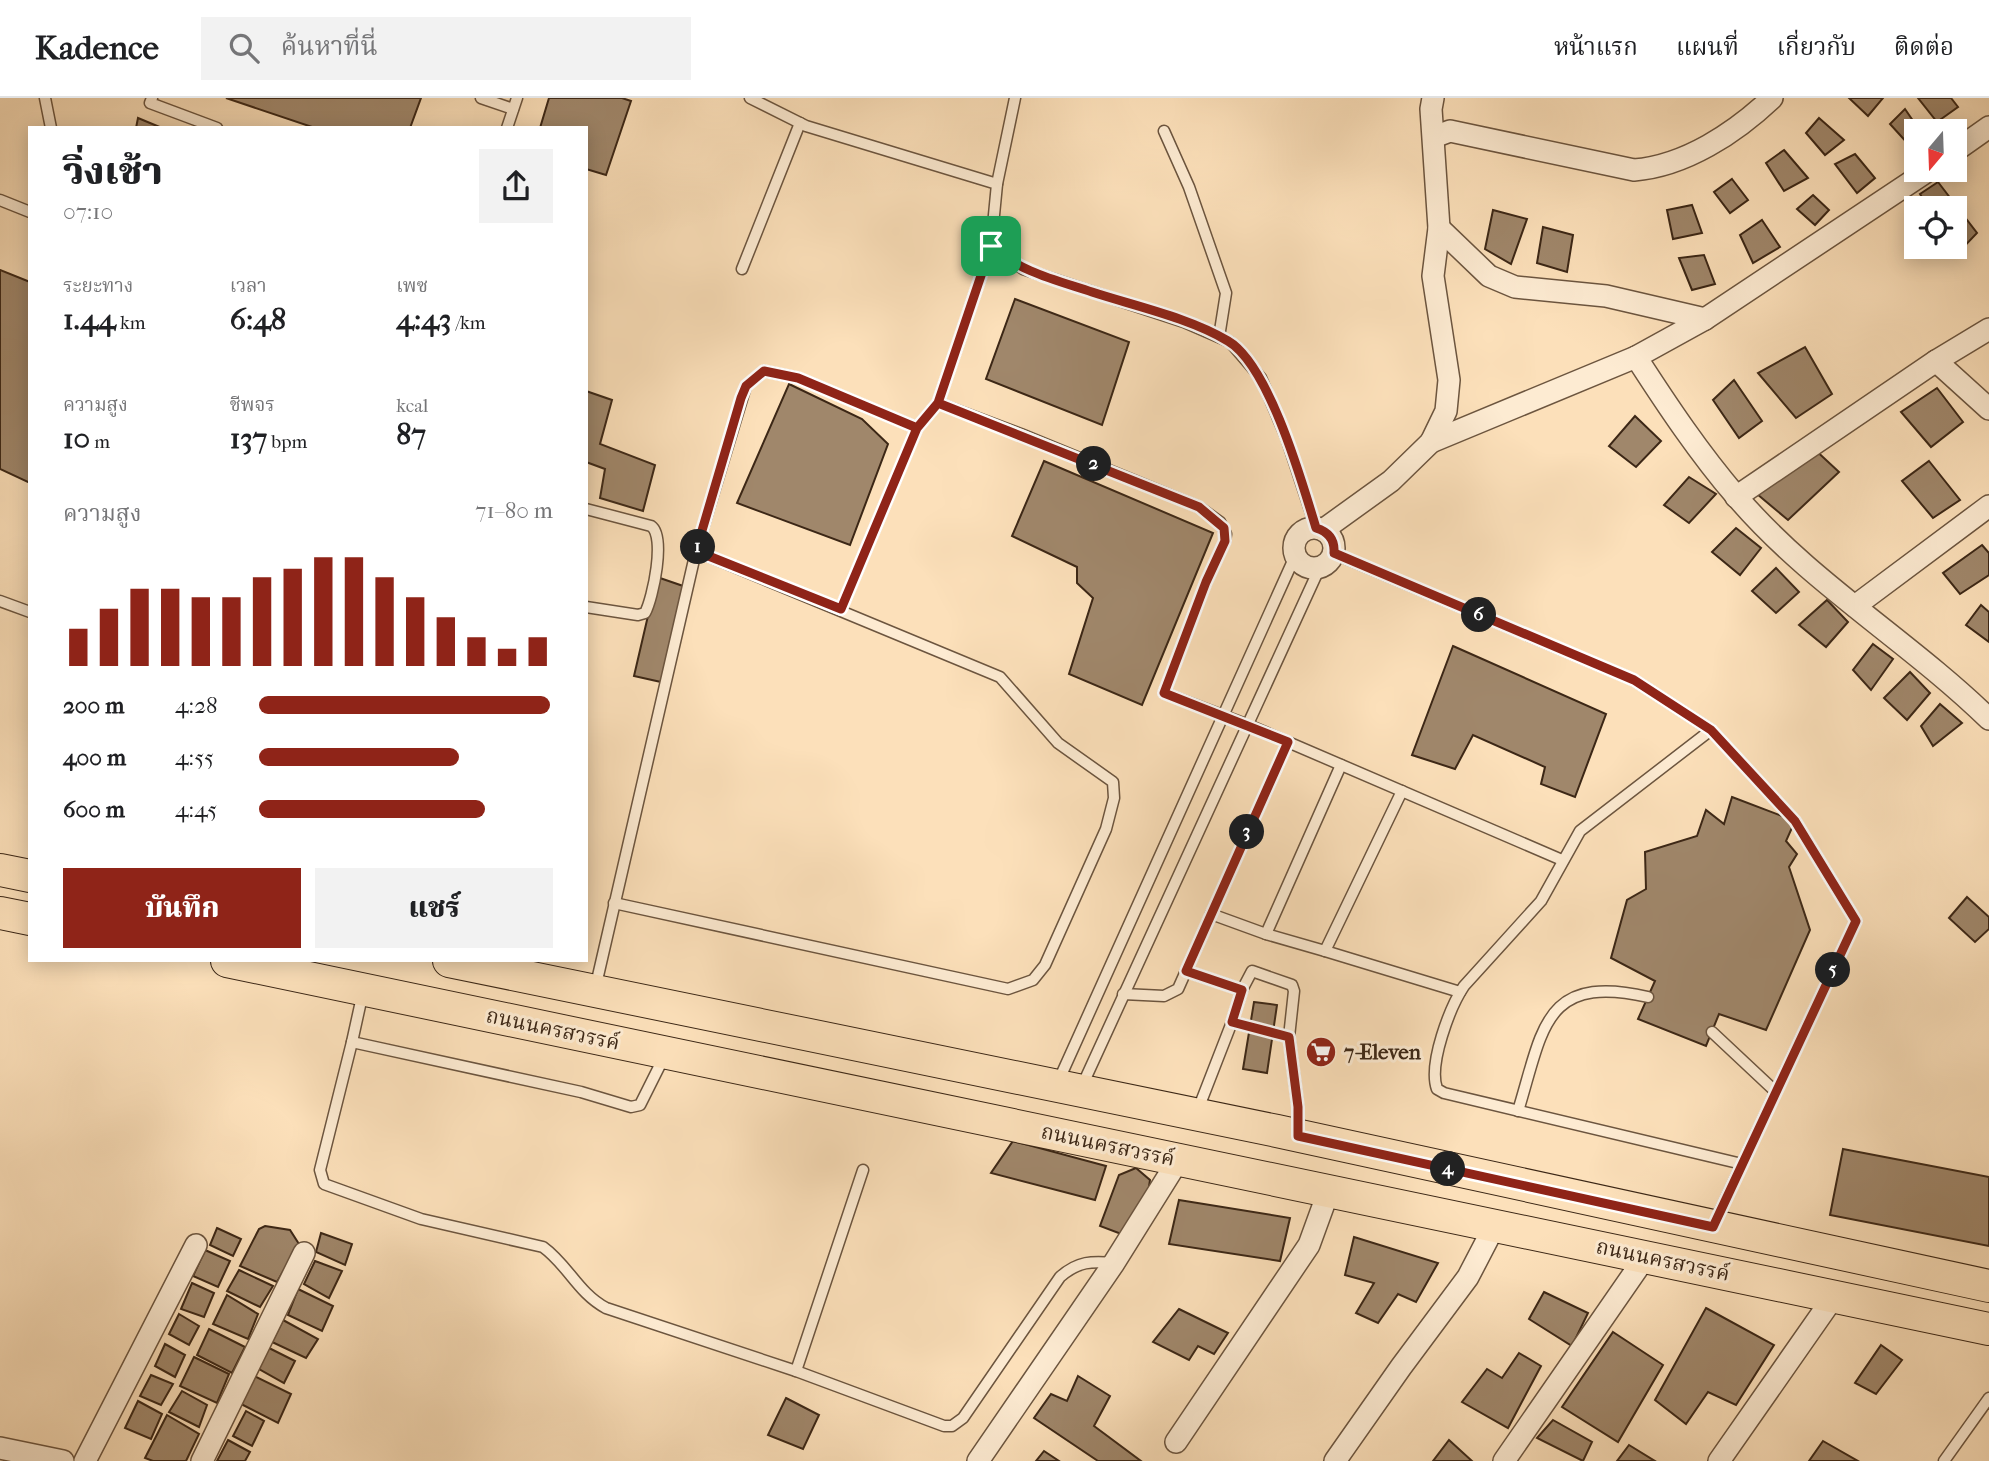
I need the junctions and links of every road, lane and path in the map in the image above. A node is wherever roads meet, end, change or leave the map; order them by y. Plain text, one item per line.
1 (45, 98) edge
2 (139, 98) edge
3 (481, 98) edge
4 (750, 98) edge
5 (1015, 98) edge
6 (1772, 98) edge
7 (151, 101) edge
8 (1426, 102) edge
9 (515, 104) edge
10 (800, 123) junction
11 (51, 126) edge
12 (212, 126) edge
13 (508, 126) edge
14 (1989, 127) edge
15 (1164, 131) dead end
16 (1434, 137) junction
17 (1967, 143) edge
18 (1911, 182) edge
19 (998, 184) junction
20 (0, 200) edge
21 (28, 211) edge
22 (1439, 228) junction
23 (991, 246) junction
24 (742, 269) dead end
25 (1705, 319) junction
26 (1989, 329) edge
27 (1219, 337) junction
28 (1636, 357) junction
29 (1936, 361) junction
30 (938, 403) junction
31 (1989, 409) edge
32 (917, 428) junction
33 (1431, 442) junction
34 (1736, 497) junction
35 (1989, 506) edge
36 (588, 510) edge
37 (1319, 529) junction
38 (696, 551) junction
39 (1296, 554) junction
40 (1327, 560) junction
41 (0, 601) edge
42 (1855, 606) junction
43 (588, 607) edge
44 (841, 609) junction
45 (28, 611) edge
46 (1981, 697) edge
47 (1223, 715) junction
48 (1989, 719) edge
49 (1246, 724) junction
50 (1711, 730) junction
51 (1288, 742) junction
52 (1341, 765) junction
53 (1402, 791) junction
54 (1562, 860) junction
55 (0, 870) edge
56 (28, 876) edge
57 (614, 904) junction
58 (0, 913) edge
59 (1211, 914) junction
60 (28, 919) edge
61 (1266, 934) junction
62 (1325, 950) junction
63 (232, 962) edge
64 (454, 962) edge
65 (1186, 971) junction
66 (363, 989) junction
67 (1242, 990) junction
68 (594, 991) junction
69 (1460, 992) junction
70 (1123, 994) junction
71 (1647, 997) dead end
72 (1232, 1022) junction
73 (1712, 1032) dead end
74 (1289, 1037) junction
75 (352, 1042) junction
76 (667, 1052) junction
77 (1068, 1088) junction
78 (1776, 1092) junction
79 (1518, 1111) junction
80 (1196, 1115) junction
81 (1298, 1136) junction
82 (1179, 1159) junction
83 (1742, 1164) junction
84 (863, 1170) dead end
85 (1329, 1190) junction
86 (1495, 1225) junction
87 (1713, 1227) junction
88 (196, 1245) dead end
89 (304, 1253) dead end
90 (1646, 1256) junction
91 (1114, 1263) junction
92 (1989, 1286) edge
93 (1835, 1295) junction
94 (1989, 1329) edge
95 (796, 1371) junction
96 (1989, 1398) edge
97 (1176, 1442) dead end
98 (0, 1448) edge
99 (63, 1461) edge
100 (85, 1461) edge
101 (202, 1461) edge
102 (978, 1461) edge
103 (1335, 1461) edge
104 (1504, 1461) edge
105 (1719, 1461) edge
106 (1944, 1461) edge

1 - 11 lane
2 - 7 lane
3 - 9 lane
4 - 10 lane
5 - 19 lane
6 - 16 street
7 - 12 lane
8 - 16 street
9 - 13 lane
10 - 19 lane
10 - 24 lane
14 - 17 street
15 - 27 lane
16 - 22 street
18 - 25 street
19 - 23 lane
20 - 21 lane
22 - 25 street
22 - 33 street
23 - 27 lane
23 - 30 lane
25 - 28 street
26 - 29 street
27 - 37 lane
28 - 33 street
28 - 34 street
29 - 31 street
29 - 34 street
30 - 32 lane
30 - 47 lane
32 - 38 lane
32 - 44 lane
33 - 37 street
34 - 42 street
35 - 42 street
36 - 43 lane
37 - 39 street
37 - 40 street
38 - 44 lane
38 - 57 lane
39 - 40 street
39 - 47 lane
40 - 49 lane
40 - 50 lane
41 - 45 lane
42 - 46 street
44 - 57 lane
46 - 48 street
47 - 49 lane
47 - 77 lane
49 - 51 lane
49 - 70 lane
50 - 54 lane
50 - 78 lane
51 - 52 lane
51 - 59 lane
52 - 53 lane
52 - 61 lane
53 - 54 lane
53 - 62 lane
54 - 69 lane
55 - 56 main road
57 - 68 lane
58 - 60 main road
59 - 61 lane
59 - 65 lane
61 - 62 lane
62 - 69 lane
63 - 66 main road, ถนนนครสวรรค์
64 - 68 main road, ถนนนครสวรรค์
65 - 67 lane
65 - 70 lane
66 - 75 lane
66 - 76 main road, ถนนนครสวรรค์
67 - 72 lane
67 - 74 lane
68 - 77 main road, ถนนนครสวรรค์
69 - 79 lane
70 - 77 lane
71 - 79 lane
72 - 74 lane
72 - 80 lane
73 - 78 lane
74 - 81 lane
75 - 76 lane
75 - 95 lane
76 - 82 main road, ถนนนครสวรรค์
77 - 80 main road, ถนนนครสวรรค์
78 - 83 lane
79 - 83 lane
80 - 81 main road, ถนนนครสวรรค์
80 - 82 main road
81 - 87 main road, ถนนนครสวรรค์
82 - 85 main road, ถนนนครสวรรค์
82 - 91 street
83 - 87 lane
84 - 95 lane
85 - 86 main road, ถนนนครสวรรค์
85 - 97 street
86 - 90 main road, ถนนนครสวรรค์
86 - 103 street
87 - 92 main road, ถนนนครสวรรค์
88 - 100 street
89 - 101 street
90 - 93 main road, ถนนนครสวรรค์
90 - 104 street
91 - 95 lane
91 - 102 street
93 - 94 main road, ถนนนครสวรรค์
93 - 105 street
96 - 106 lane
98 - 99 street

